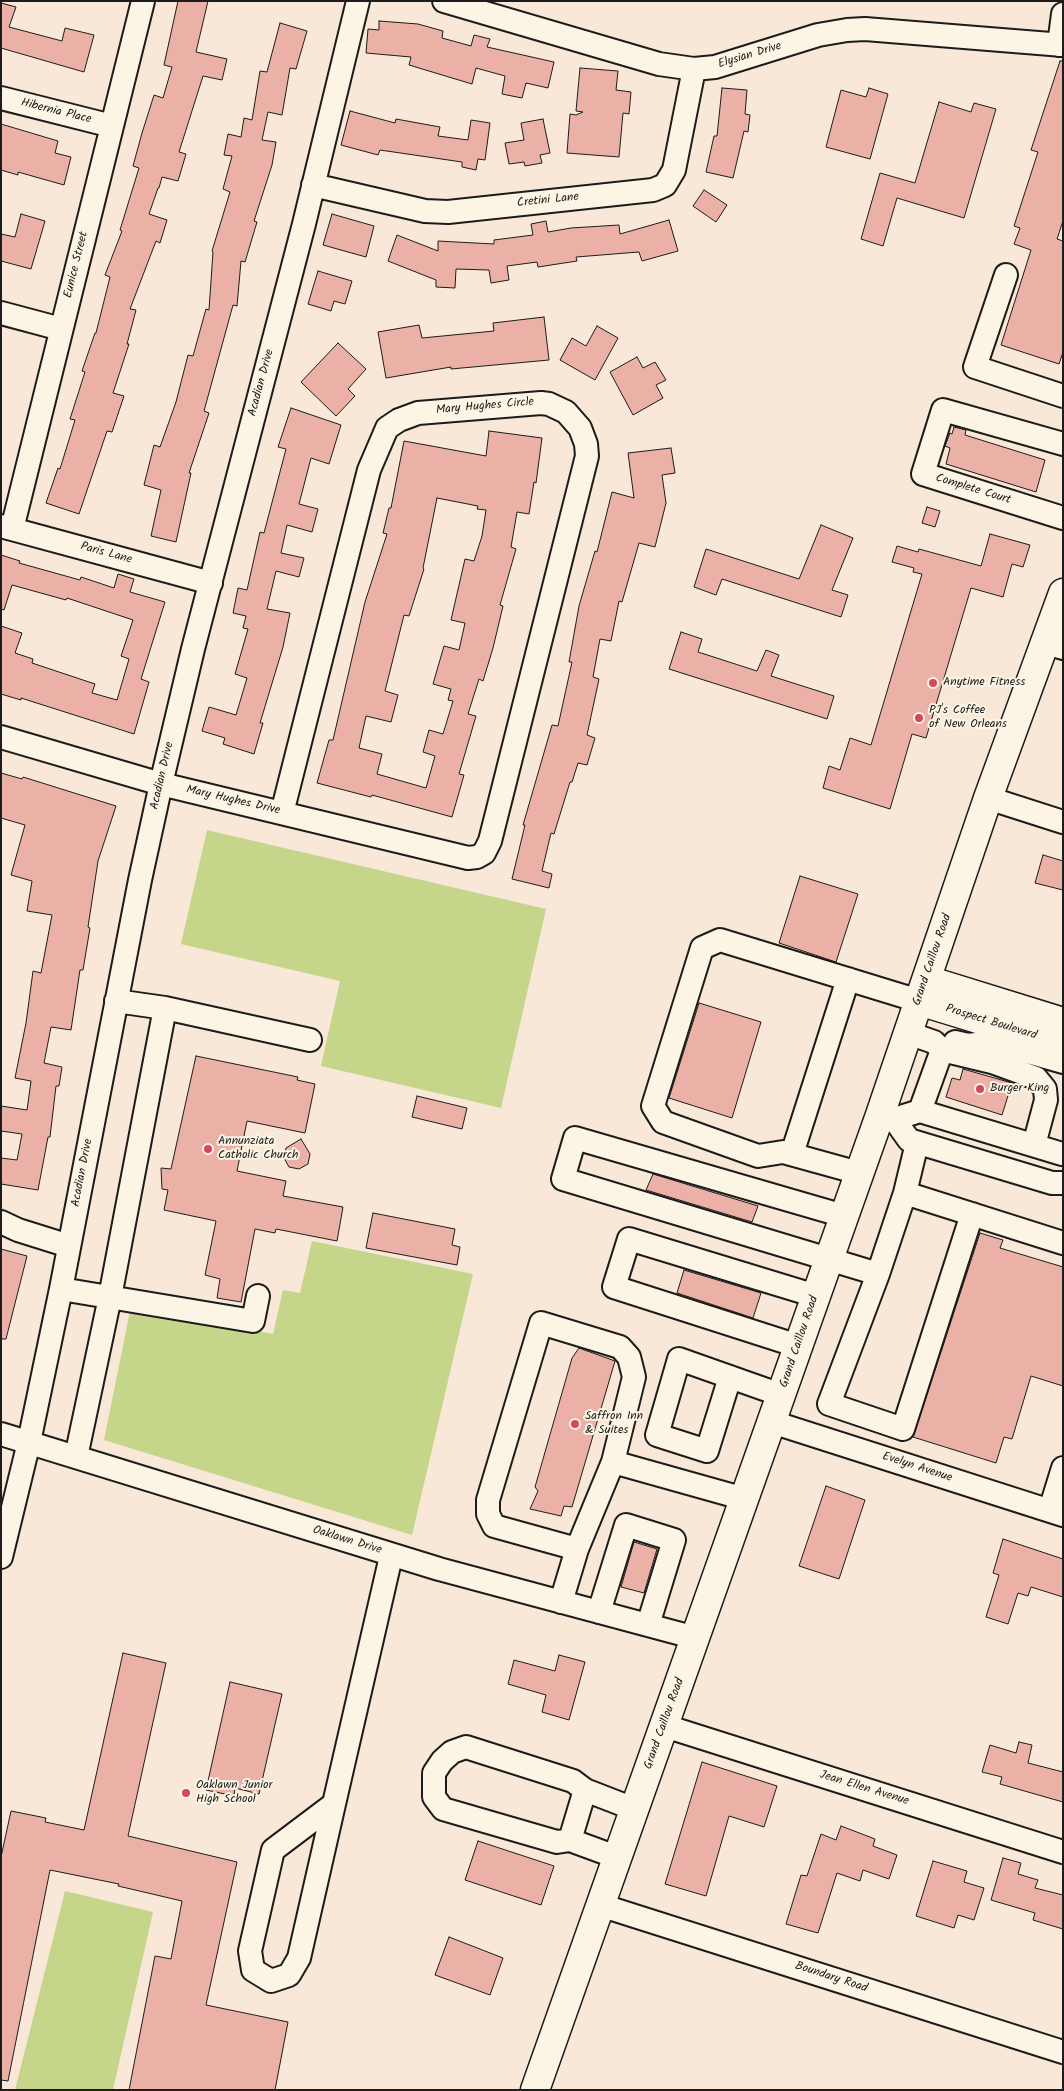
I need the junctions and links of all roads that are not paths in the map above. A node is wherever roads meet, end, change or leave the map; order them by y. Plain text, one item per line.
1 (143, 1) edge
2 (358, 1) edge
3 (444, 1) edge
4 (1063, 14) edge
5 (1061, 45) edge
6 (694, 69) junction
7 (1, 98) edge
8 (112, 126) junction
9 (313, 185) junction
10 (1006, 275) dead end
11 (1, 314) edge
12 (62, 329) junction
13 (1063, 396) edge
14 (1063, 444) edge
15 (1063, 518) edge
16 (7, 527) edge
17 (211, 583) junction
18 (1063, 593) edge
19 (1054, 646) edge
20 (1, 737) edge
21 (161, 784) junction
22 (988, 798) junction
23 (282, 813) junction
24 (1063, 822) edge
25 (468, 858) joint
26 (848, 979) junction
27 (923, 990) junction
28 (116, 1001) junction
29 (165, 1008) junction
30 (1063, 1022) edge
31 (908, 1033) junction
32 (995, 1034) junction
33 (310, 1040) dead end
34 (1063, 1045) edge
35 (938, 1046) junction
36 (1063, 1062) edge
37 (920, 1111) junction
38 (887, 1117) junction
39 (917, 1143) junction
40 (1034, 1145) junction
41 (1062, 1153) edge
42 (792, 1154) junction
43 (859, 1172) junction
44 (1057, 1183) edge
45 (905, 1193) junction
46 (972, 1214) junction
47 (844, 1216) junction
48 (1, 1222) edge
49 (1063, 1243) edge
50 (69, 1246) junction
51 (829, 1261) junction
52 (878, 1274) junction
53 (61, 1289) junction
54 (258, 1296) dead end
55 (816, 1296) junction
56 (110, 1297) junction
57 (798, 1346) junction
58 (730, 1377) dead end
59 (781, 1395) junction
60 (772, 1422) junction
61 (903, 1429) junction
62 (1, 1434) edge
63 (29, 1442) junction
64 (76, 1457) junction
65 (894, 1461) junction
66 (613, 1462) junction
67 (1063, 1468) edge
68 (745, 1499) junction
69 (1056, 1512) edge
70 (577, 1549) junction
71 (390, 1554) junction
72 (1, 1558) edge
73 (561, 1602) junction
74 (599, 1612) junction
75 (648, 1625) junction
76 (696, 1638) junction
77 (665, 1726) junction
78 (585, 1790) junction
79 (334, 1804) junction
80 (634, 1809) junction
81 (570, 1840) junction
82 (1063, 1852) edge
83 (619, 1858) junction
84 (600, 1905) junction
85 (1063, 2052) edge
86 (536, 2090) edge

1 - 8 street, Eunice Street
2 - 9 street, Acadian Drive
3 - 6 street, Elysian Drive
4 - 5 street
5 - 6 street, Elysian Drive
6 - 9 street, Cretini Lane
7 - 8 street, Hibernia Place
8 - 12 street, Eunice Street
9 - 17 street, Acadian Drive
10 - 13 street
11 - 12 street
12 - 16 street, Eunice Street
14 - 15 street, Complete Court
16 - 17 street, Paris Lane
17 - 21 street, Acadian Drive
18 - 19 main road, Grand Caillou Road
19 - 22 main road, Grand Caillou Road
20 - 21 street, Mary Hughes Drive
21 - 23 street, Mary Hughes Drive
21 - 28 street, Acadian Drive
22 - 24 street
22 - 27 main road, Grand Caillou Road
23 - 25 street, Mary Hughes Drive
23 - 25 street, Mary Hughes Circle
26 - 27 street
26 - 42 street
26 - 42 street
27 - 30 main road, Prospect Boulevard
27 - 31 main road, Grand Caillou Road
27 - 32 main road, Prospect Boulevard
28 - 29 street
28 - 50 street, Acadian Drive
29 - 33 street
29 - 56 street
31 - 35 street
31 - 38 main road, Grand Caillou Road
32 - 34 main road, Prospect Boulevard
32 - 35 street
32 - 36 street
35 - 37 street
35 - 40 street
37 - 38 street
37 - 40 street
38 - 39 street
38 - 43 main road, Grand Caillou Road
39 - 44 street
39 - 45 street
40 - 41 street
41 - 44 street
42 - 43 street
43 - 47 main road, Grand Caillou Road
45 - 46 street
45 - 52 street
46 - 49 street
46 - 61 street
47 - 51 main road, Grand Caillou Road
47 - 51 street
48 - 50 street
50 - 53 street, Acadian Drive
51 - 52 street
51 - 55 main road, Grand Caillou Road
52 - 61 street
53 - 56 street
53 - 63 street, Acadian Drive
54 - 56 street
55 - 57 main road, Grand Caillou Road
55 - 57 street
56 - 64 street
57 - 59 main road, Grand Caillou Road
58 - 59 street
59 - 60 main road, Grand Caillou Road
60 - 65 street, Evelyn Avenue
60 - 68 main road, Grand Caillou Road
61 - 65 street
62 - 63 street, Oaklawn Drive
63 - 64 street, Oaklawn Drive
63 - 72 street, Acadian Drive
64 - 71 street, Oaklawn Drive
65 - 69 street, Evelyn Avenue
66 - 68 street
66 - 70 street
66 - 70 street
67 - 69 street
68 - 76 main road, Grand Caillou Road
70 - 73 street
71 - 73 street, Oaklawn Drive
71 - 79 street
73 - 74 street, Oaklawn Drive
74 - 75 street, Oaklawn Drive
74 - 75 street
75 - 76 street, Oaklawn Drive
76 - 77 main road, Grand Caillou Road
77 - 80 main road, Grand Caillou Road
77 - 82 street, Jean Ellen Avenue
78 - 80 street
78 - 81 street
78 - 81 street
79 - 79 street
80 - 83 main road, Grand Caillou Road
81 - 83 street
83 - 84 main road, Grand Caillou Road
84 - 85 street, Boundary Road
84 - 86 main road, Grand Caillou Road

